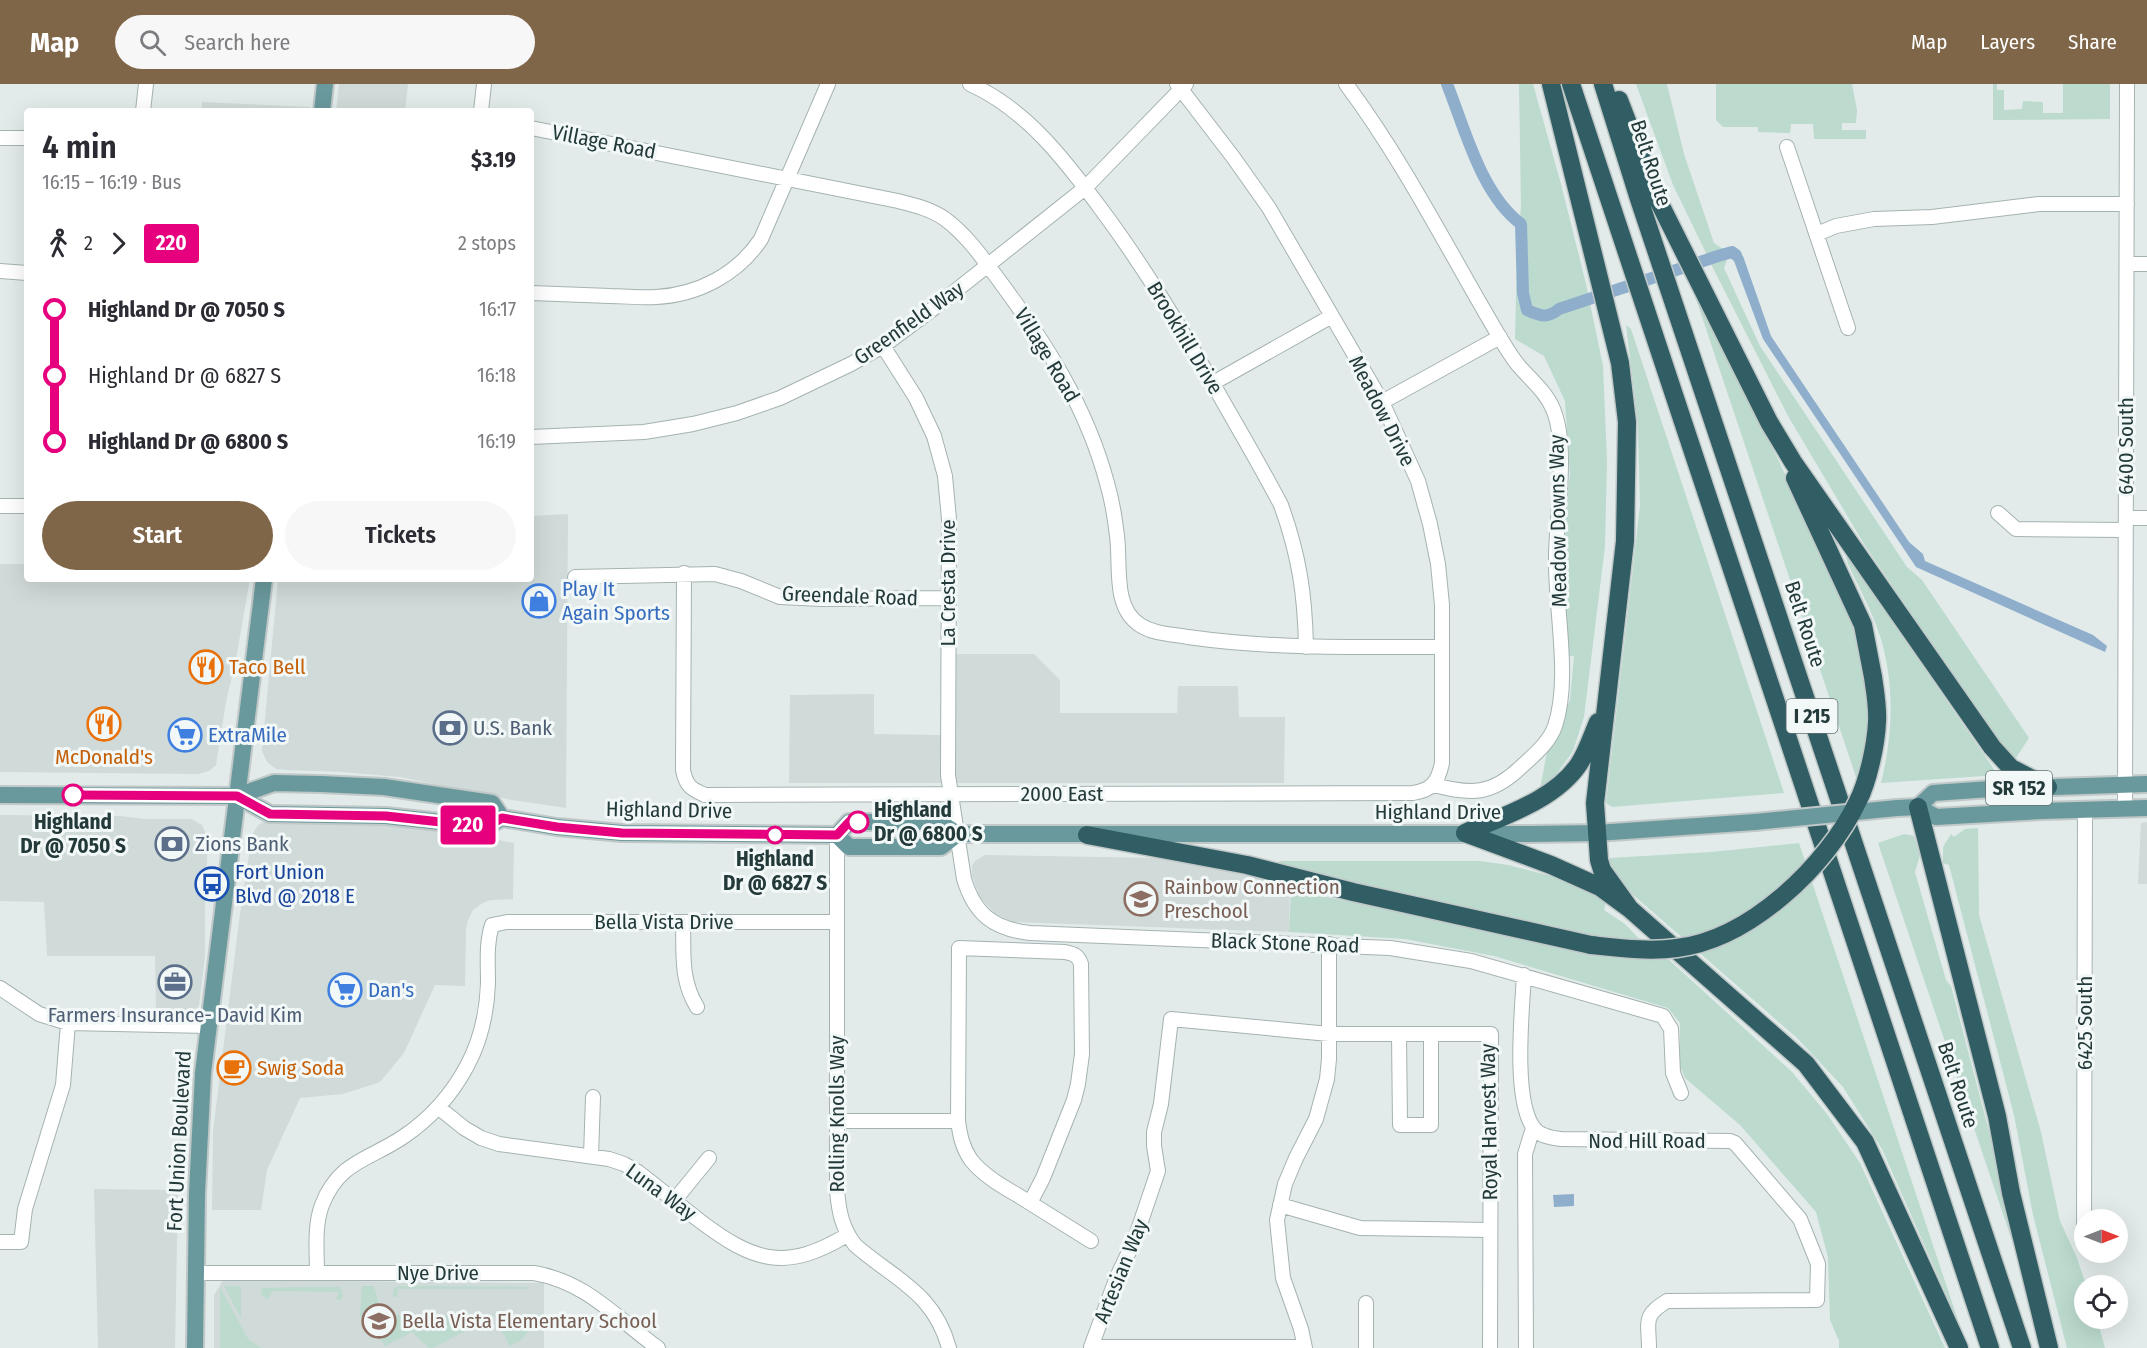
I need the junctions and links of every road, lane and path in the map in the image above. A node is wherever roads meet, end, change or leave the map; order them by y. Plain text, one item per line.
1 (146, 84) edge
2 (325, 84) edge
3 (484, 84) edge
4 (828, 84) edge
5 (970, 84) edge
6 (1346, 84) edge
7 (1551, 84) edge
8 (1571, 84) edge
9 (1603, 84) edge
10 (1614, 84) edge
11 (2127, 84) edge
12 (1182, 86) edge
13 (143, 108) edge
14 (322, 108) edge
15 (481, 108) edge
16 (534, 129) edge
17 (0, 138) edge
18 (24, 138) edge
19 (1787, 147) dead end
20 (787, 179) junction
21 (1085, 188) junction
22 (2127, 204) junction
23 (1817, 234) junction
24 (2127, 264) junction
25 (2147, 264) edge
26 (989, 266) junction
27 (0, 270) edge
28 (24, 273) edge
29 (534, 293) edge
30 (1332, 316) junction
31 (1848, 328) dead end
32 (1500, 337) junction
33 (883, 346) junction
34 (1213, 383) junction
35 (1382, 402) junction
36 (1769, 422) junction
37 (534, 437) edge
38 (0, 506) edge
39 (24, 506) edge
40 (1998, 513) dead end
41 (2147, 518) edge
42 (2126, 524) junction
43 (684, 573) junction
44 (575, 577) dead end
45 (264, 582) edge
46 (948, 598) junction
47 (1442, 646) junction
48 (1306, 647) junction
49 (1605, 707) junction
50 (2125, 784) junction
51 (2147, 784) edge
52 (1434, 785) junction
53 (2048, 787) junction
54 (953, 794) junction
55 (0, 795) edge
56 (237, 796) junction
57 (1918, 807) junction
58 (2147, 808) edge
59 (2085, 809) junction
60 (2125, 809) junction
61 (502, 818) junction
62 (1597, 832) junction
63 (1465, 833) junction
64 (958, 834) junction
65 (837, 835) junction
66 (1087, 835) junction
67 (1630, 909) junction
68 (837, 921) junction
69 (683, 922) junction
70 (1329, 944) junction
71 (1524, 975) junction
72 (0, 988) edge
73 (697, 1007) dead end
74 (1171, 1019) joint
75 (68, 1023) junction
76 (208, 1026) junction
77 (1329, 1034) junction
78 (1431, 1034) junction
79 (1399, 1035) junction
80 (1681, 1093) dead end
81 (593, 1097) dead end
82 (438, 1107) junction
83 (837, 1121) junction
84 (958, 1121) junction
85 (1533, 1128) junction
86 (591, 1156) junction
87 (708, 1158) dead end
88 (674, 1201) junction
89 (1030, 1203) junction
90 (1280, 1205) junction
91 (2084, 1209) edge
92 (1490, 1230) junction
93 (847, 1235) junction
94 (1091, 1240) dead end
95 (0, 1242) edge
96 (195, 1273) junction
97 (317, 1273) junction
98 (1366, 1303) dead end
99 (650, 1346) edge
100 (195, 1348) edge
101 (949, 1348) edge
102 (1305, 1348) edge
103 (1366, 1348) edge
104 (1490, 1348) edge
105 (1526, 1348) edge
106 (1649, 1348) edge
107 (1959, 1348) edge
108 (1990, 1348) edge
109 (2022, 1348) edge
110 (2049, 1348) edge

1 - 13 street
2 - 14 main road
3 - 15 street
4 - 20 street
5 - 21 street, Brookhill Drive
6 - 32 street, Meadow Downs Way
7 - 49 highway
8 - 108 highway, I 215
9 - 109 highway, Belt Route / I 215
10 - 36 highway
11 - 22 street, 6400 South
12 - 21 street, Greenfield Way
12 - 30 street, Meadow Drive
16 - 20 street, Village Road
17 - 18 street
19 - 23 street
20 - 26 street, Village Road
20 - 29 street
21 - 26 street, Greenfield Way
21 - 34 street, Brookhill Drive
22 - 23 street
22 - 24 street, 6400 South
23 - 31 street
24 - 25 street
24 - 42 street, 6400 South
26 - 33 street, Greenfield Way
26 - 48 street, Village Road
27 - 28 street
30 - 34 street
30 - 35 street, Meadow Drive
32 - 35 street
32 - 52 street, Meadow Downs Way
33 - 37 street, Greenfield Way
33 - 46 street, La Cresta Drive
34 - 48 street, Brookhill Drive
35 - 47 street, Meadow Drive
36 - 53 highway
36 - 66 highway, bridge
38 - 39 street
40 - 42 street
41 - 42 street
42 - 50 street, 6400 South
43 - 44 street, Greendale Road
43 - 46 street, Greendale Road
43 - 54 street, 2000 East
45 - 56 main road, Fort Union Boulevard
46 - 54 street, La Cresta Drive
47 - 48 street, Village Road
47 - 52 street, Meadow Drive
49 - 62 highway
49 - 63 highway
50 - 51 main road, Highland Drive / SR 152
50 - 53 main road, Highland Drive / SR 152
50 - 60 street, 6400 South
52 - 54 street, 2000 East
53 - 57 main road, Highland Drive / SR 152
54 - 64 street, La Cresta Drive
55 - 56 main road, Highland Drive
56 - 61 main road, Highland Drive
56 - 61 main road, Highland Drive
56 - 76 main road, Fort Union Boulevard
57 - 59 main road, Highland Drive / SR 152
57 - 62 main road, Highland Drive / SR 152, bridge
57 - 110 highway
58 - 60 main road, Highland Drive / SR 152
59 - 60 main road, Highland Drive / SR 152
59 - 91 street, 6425 South
61 - 65 main road, Highland Drive
62 - 63 main road, Highland Drive
62 - 67 highway
63 - 66 main road, Highland Drive
63 - 67 highway
64 - 65 main road, Highland Drive
64 - 65 main road, Highland Drive
64 - 66 main road, Highland Drive
64 - 70 street, Black Stone Road
65 - 68 street, Rolling Knolls Way
67 - 107 highway
68 - 69 street, Bella Vista Drive
68 - 83 street, Rolling Knolls Way
69 - 73 street
69 - 82 street, Bella Vista Drive
70 - 71 street, Black Stone Road
70 - 77 street
71 - 80 street, Black Stone Road
71 - 85 street
72 - 75 street
74 - 77 street, Royal Harvest Way
74 - 102 street, Artesian Way
75 - 76 street
75 - 95 street
76 - 96 main road, Fort Union Boulevard
77 - 79 street, Royal Harvest Way
77 - 90 street
78 - 79 street, Royal Harvest Way
78 - 79 street
78 - 92 street, Royal Harvest Way
81 - 86 street
82 - 86 street, Luna Way
82 - 97 street
83 - 84 street
83 - 93 street, Rolling Knolls Way
84 - 89 street
84 - 89 street
85 - 105 street
85 - 106 street, Nod Hill Road
86 - 88 street, Luna Way
87 - 88 street
88 - 93 street, Luna Way
89 - 94 street
90 - 92 street
90 - 102 street
92 - 104 street, Royal Harvest Way
93 - 101 street, Rolling Knolls Way
96 - 97 street, Nye Drive
96 - 100 main road, Fort Union Boulevard
97 - 99 street, Nye Drive
98 - 103 street

